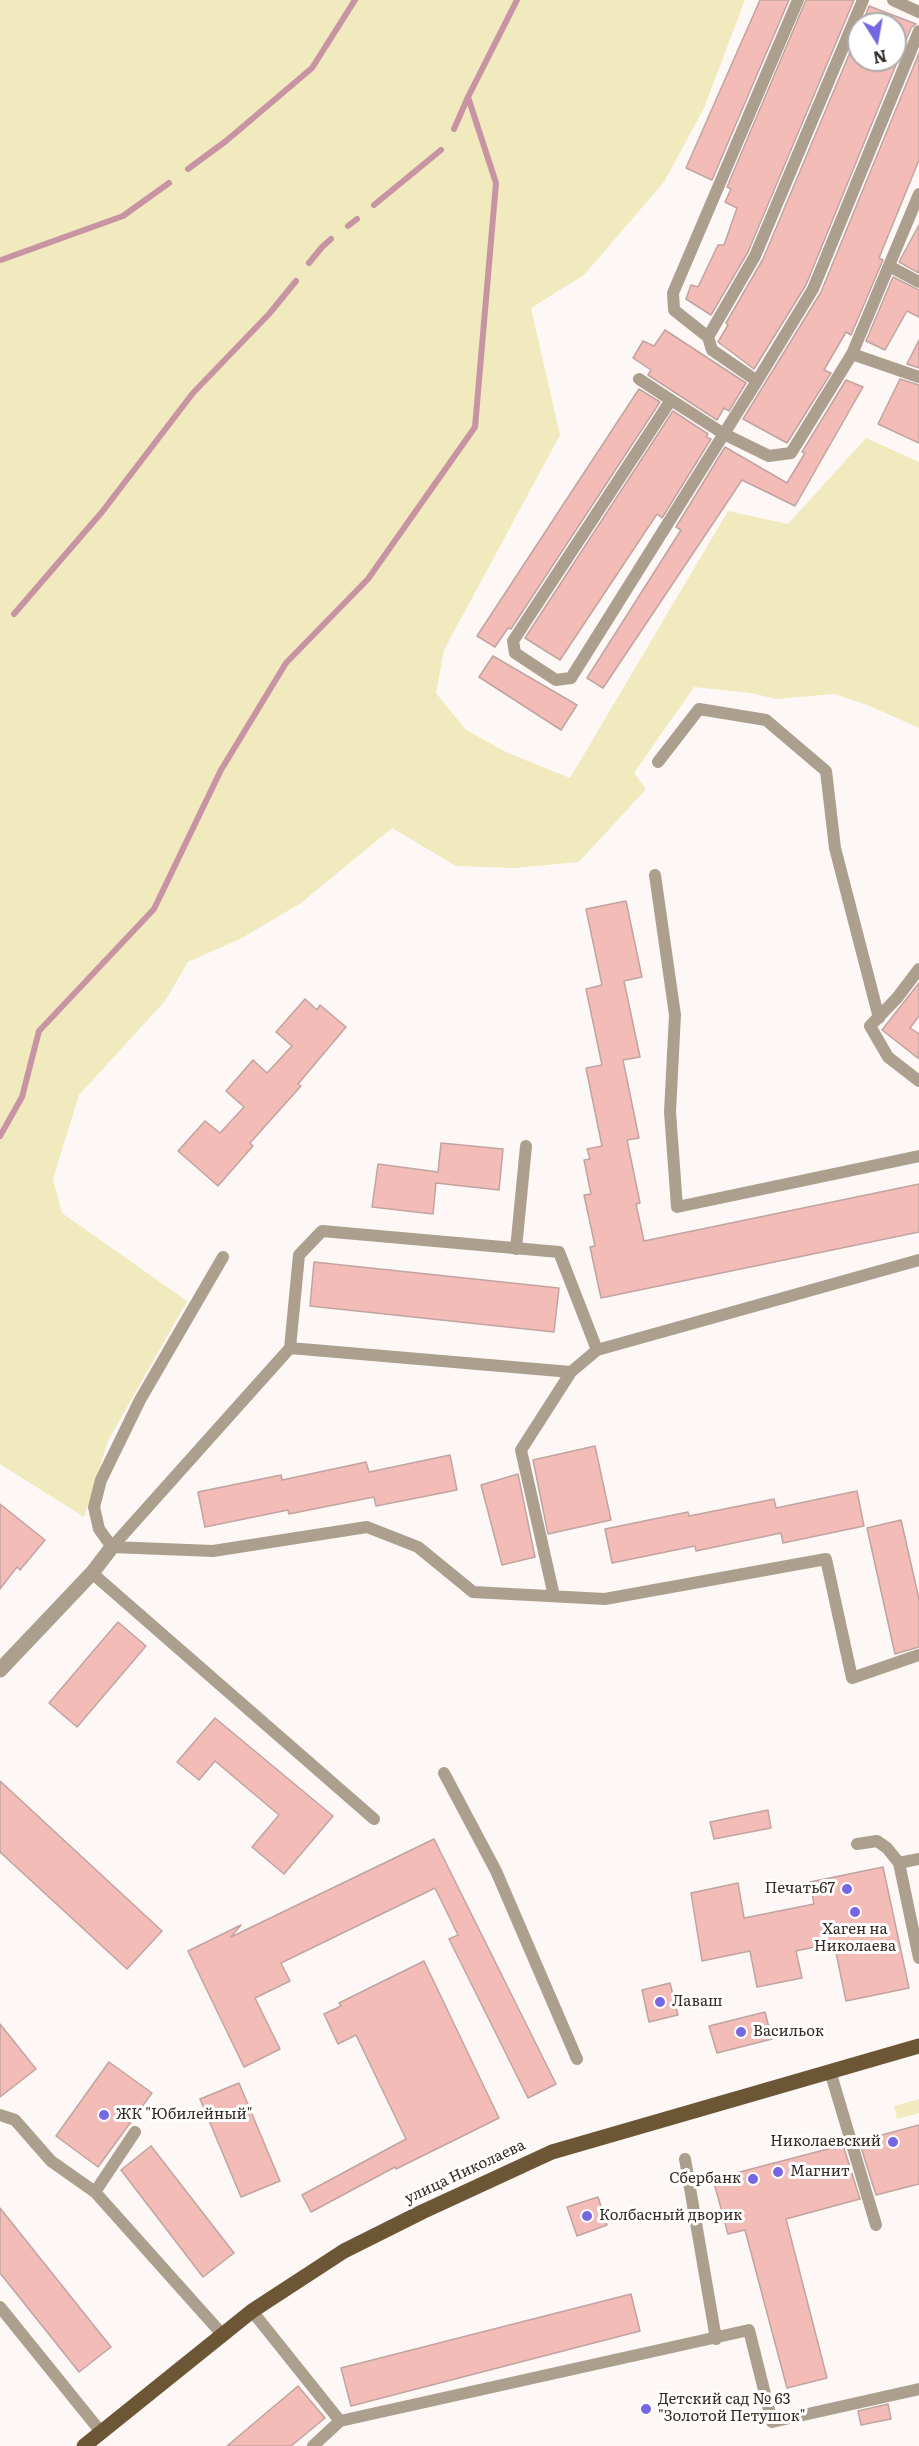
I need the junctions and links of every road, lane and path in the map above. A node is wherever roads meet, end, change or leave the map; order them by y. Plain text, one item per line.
1 (798, 0) edge
2 (863, 0) edge
3 (898, 1) edge
4 (919, 12) edge
5 (919, 31) edge
6 (919, 194) edge
7 (916, 210) edge
8 (889, 266) junction
9 (919, 282) edge
10 (708, 337) junction
11 (852, 354) junction
12 (919, 377) edge
13 (639, 379) dead end
14 (757, 381) junction
15 (671, 400) junction
16 (724, 434) junction
17 (658, 762) dead end
18 (655, 875) dead end
19 (919, 969) edge
20 (879, 1018) junction
21 (919, 1081) edge
22 (526, 1146) dead end
23 (919, 1156) edge
24 (516, 1249) junction
25 (223, 1257) dead end
26 (919, 1260) edge
27 (290, 1348) junction
28 (597, 1350) junction
29 (571, 1372) junction
30 (112, 1547) junction
31 (92, 1573) junction
32 (554, 1596) junction
33 (919, 1655) edge
34 (0, 1670) edge
35 (444, 1773) dead end
36 (374, 1819) dead end
37 (857, 1844) dead end
38 (919, 1859) edge
39 (899, 1863) junction
40 (919, 1958) edge
41 (919, 2046) edge
42 (577, 2059) dead end
43 (830, 2071) junction
44 (0, 2115) edge
45 (135, 2132) dead end
46 (685, 2158) dead end
47 (95, 2192) junction
48 (876, 2225) dead end
49 (0, 2307) edge
50 (252, 2311) junction
51 (222, 2333) junction
52 (716, 2338) junction
53 (919, 2389) edge
54 (340, 2421) junction
55 (101, 2432) junction
56 (84, 2446) edge
57 (313, 2446) edge

1 - 10 lane
2 - 10 lane
3 - 4 lane
5 - 14 lane
6 - 7 lane
7 - 8 lane
8 - 9 lane
8 - 11 lane
10 - 14 lane
11 - 12 lane
11 - 16 lane
13 - 15 lane
14 - 16 lane
15 - 16 lane
15 - 16 lane
17 - 20 lane
18 - 23 lane
19 - 20 lane
20 - 21 lane
22 - 24 lane
24 - 27 lane
24 - 28 lane
25 - 30 lane
26 - 28 lane
27 - 29 lane
27 - 30 lane
28 - 29 lane
29 - 32 lane
30 - 31 street
30 - 32 lane
31 - 34 street
31 - 36 lane
32 - 33 lane
35 - 42 lane
37 - 39 lane
38 - 39 lane
39 - 40 lane
41 - 43 main road, улица Николаева
43 - 48 lane
43 - 50 main road, улица Николаева
44 - 47 lane
45 - 47 lane
46 - 52 lane
47 - 51 lane
49 - 55 lane
50 - 51 main road, улица Николаева
50 - 54 lane
51 - 55 main road, улица Николаева
52 - 53 lane
52 - 54 lane
54 - 57 lane
55 - 56 main road, улица Николаева

